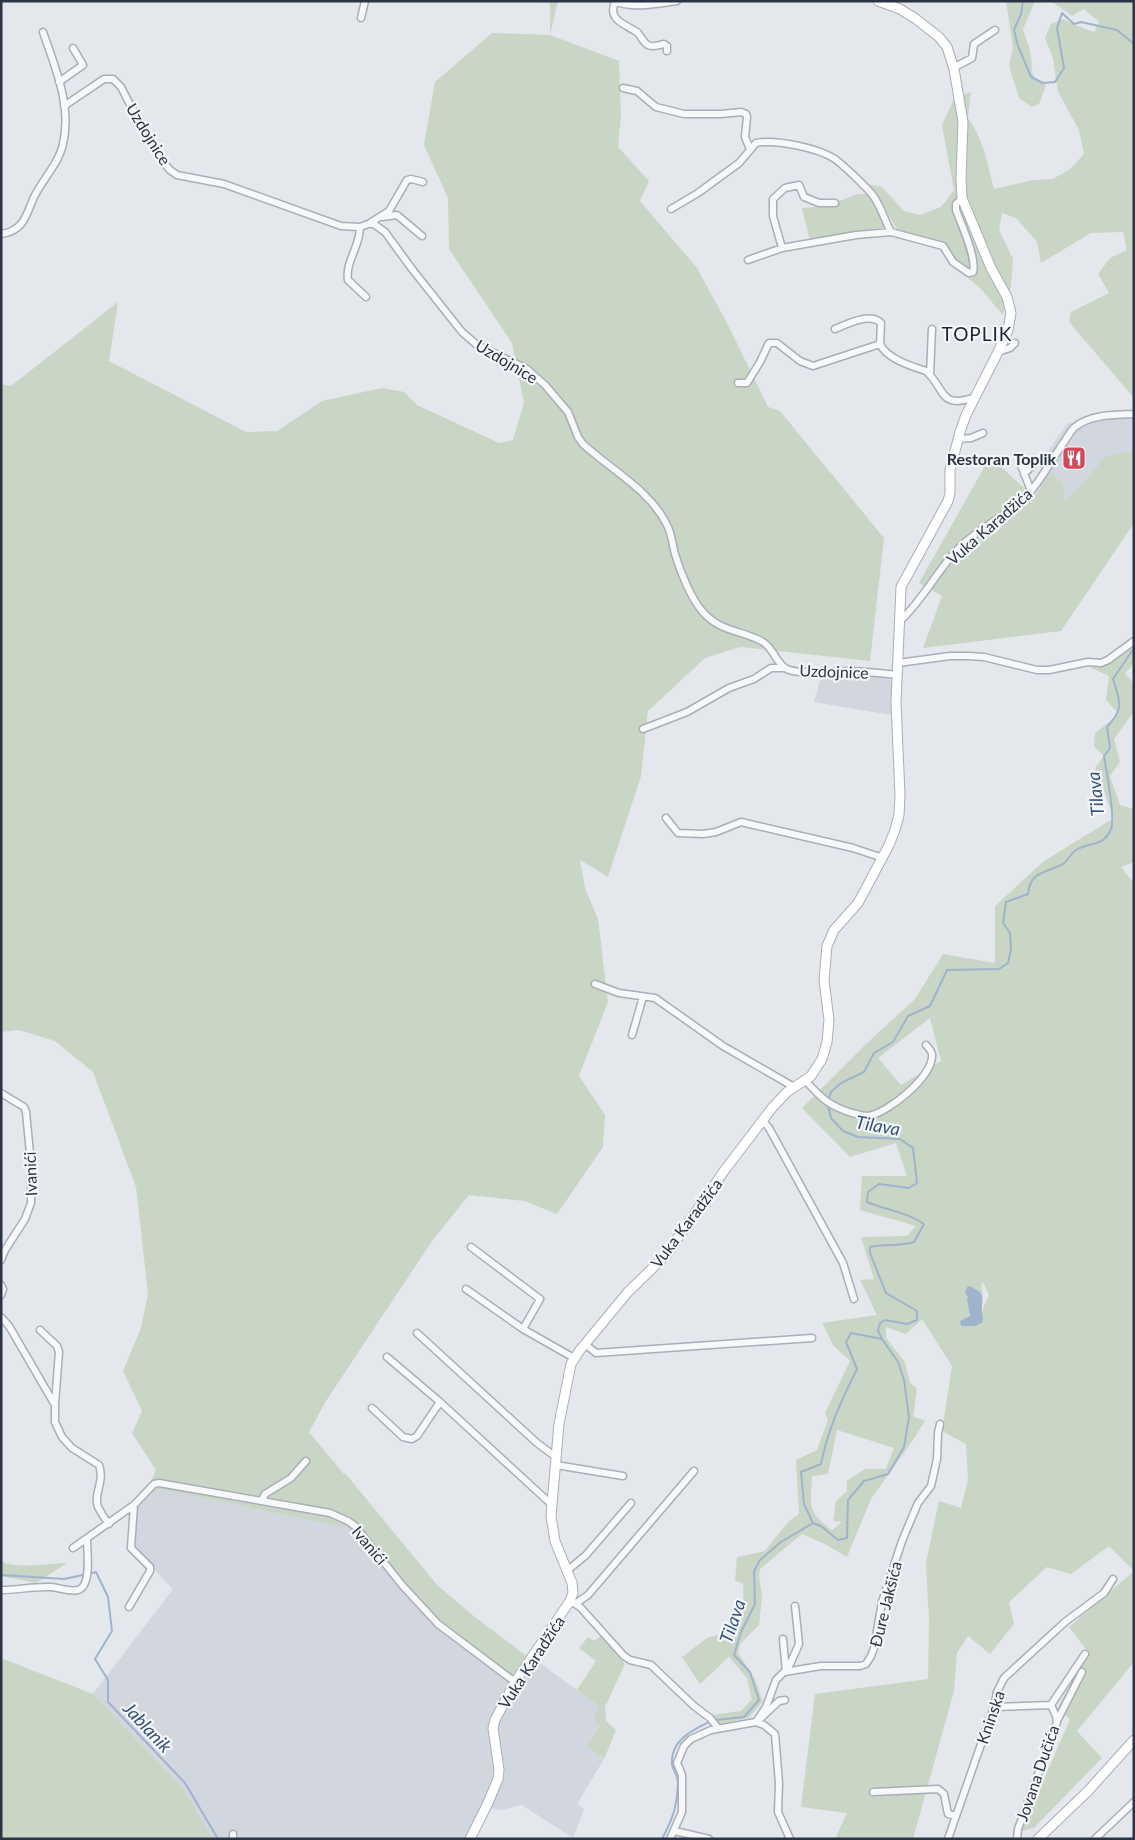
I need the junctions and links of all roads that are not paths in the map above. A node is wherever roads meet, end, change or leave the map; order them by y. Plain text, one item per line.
1 (365, 1) edge
2 (677, 1) edge
3 (878, 1) edge
4 (615, 2) edge
5 (634, 3) edge
6 (361, 18) dead end
7 (995, 30) dead end
8 (43, 32) dead end
9 (73, 48) dead end
10 (667, 51) dead end
11 (954, 68) junction
12 (59, 82) junction
13 (623, 88) dead end
14 (64, 106) junction
15 (750, 149) junction
16 (423, 182) dead end
17 (962, 198) junction
18 (835, 203) dead end
19 (671, 209) dead end
20 (382, 217) junction
21 (368, 224) junction
22 (360, 227) junction
23 (891, 232) junction
24 (1, 234) edge
25 (422, 236) dead end
26 (782, 248) junction
27 (748, 260) dead end
28 (366, 297) dead end
29 (932, 328) dead end
30 (835, 329) dead end
31 (1015, 343) dead end
32 (880, 344) junction
33 (998, 352) junction
34 (930, 375) junction
35 (738, 383) dead end
36 (975, 397) junction
37 (1134, 414) edge
38 (983, 433) dead end
39 (958, 439) junction
40 (1021, 465) dead end
41 (1032, 466) dead end
42 (1024, 474) junction
43 (1030, 491) junction
44 (898, 623) junction
45 (1134, 641) edge
46 (898, 663) junction
47 (785, 668) junction
48 (897, 675) junction
49 (643, 729) dead end
50 (666, 818) dead end
51 (883, 858) junction
52 (595, 984) dead end
53 (643, 997) junction
54 (632, 1035) dead end
55 (926, 1045) dead end
56 (805, 1080) junction
57 (794, 1087) junction
58 (1, 1093) edge
59 (763, 1121) junction
60 (471, 1247) dead end
61 (1, 1260) edge
62 (1, 1286) edge
63 (466, 1289) dead end
64 (1, 1295) edge
65 (854, 1300) dead end
66 (1, 1317) edge
67 (40, 1330) dead end
68 (523, 1330) junction
69 (417, 1333) dead end
70 (812, 1338) dead end
71 (585, 1344) junction
72 (387, 1357) dead end
73 (574, 1358) junction
74 (440, 1402) junction
75 (55, 1405) junction
76 (372, 1408) dead end
77 (940, 1424) dead end
78 (306, 1461) dead end
79 (556, 1461) junction
80 (694, 1471) dead end
81 (622, 1476) dead end
82 (262, 1500) junction
83 (631, 1503) dead end
84 (552, 1504) junction
85 (134, 1506) junction
86 (109, 1524) junction
87 (86, 1540) junction
88 (73, 1548) dead end
89 (568, 1570) junction
90 (1113, 1579) dead end
91 (1, 1590) edge
92 (572, 1602) junction
93 (795, 1606) dead end
94 (129, 1607) dead end
95 (783, 1638) dead end
96 (1085, 1654) dead end
97 (786, 1672) junction
98 (1082, 1672) dead end
99 (515, 1682) junction
100 (785, 1700) dead end
101 (1051, 1705) junction
102 (994, 1707) junction
103 (757, 1721) junction
104 (1057, 1722) junction
105 (714, 1724) junction
106 (1134, 1740) edge
107 (873, 1792) dead end
108 (1134, 1802) edge
109 (956, 1816) junction
110 (675, 1831) junction
111 (470, 1839) edge
112 (670, 1839) edge
113 (708, 1839) edge
114 (790, 1839) edge
115 (948, 1839) edge
116 (1017, 1839) edge
117 (1038, 1839) edge
118 (1095, 1839) edge

1 - 6 street
2 - 5 street
3 - 11 street, Vuka Karadžića
4 - 5 street
4 - 10 street
7 - 11 street
8 - 12 street
9 - 12 street
11 - 17 street, Vuka Karadžića
12 - 14 street
13 - 15 street
14 - 22 street, Uzdojnice
14 - 24 street
15 - 19 street
15 - 23 street
16 - 20 street
17 - 23 street, Vuka Karadžića
17 - 33 street, Vuka Karadžića
18 - 26 street
20 - 21 street
20 - 25 street
21 - 22 street, Uzdojnice
21 - 47 street, Uzdojnice
22 - 28 street
23 - 26 street, Vuka Karadžića
26 - 27 street, Vuka Karadžića
29 - 34 street
30 - 32 street
31 - 33 street
32 - 34 street
32 - 35 street
33 - 36 street, Vuka Karadžića
34 - 36 street
36 - 39 street, Vuka Karadžića
37 - 43 street, Vuka Karadžića
38 - 39 street
39 - 44 street, Vuka Karadžića
40 - 42 street
41 - 42 street
42 - 43 street
43 - 44 street, Vuka Karadžića
44 - 46 street, Vuka Karadžića
45 - 46 street
46 - 48 street, Vuka Karadžića
47 - 48 street, Uzdojnice
47 - 49 street
48 - 51 street, Vuka Karadžića
50 - 51 street
51 - 56 street, Vuka Karadžića
52 - 53 street
53 - 54 street
53 - 57 street
55 - 56 street
56 - 57 street, Vuka Karadžića
57 - 59 street, Vuka Karadžića
58 - 61 street, Ivanići
59 - 65 street
59 - 71 street, Vuka Karadžića
60 - 68 street
62 - 64 street
63 - 68 street
66 - 75 street
67 - 75 street
68 - 73 street
69 - 79 street
70 - 71 street
71 - 73 street, Vuka Karadžića
72 - 74 street
73 - 79 street, Vuka Karadžića
74 - 76 street
74 - 84 street
75 - 86 street
77 - 97 street, Đure Jakšića
78 - 82 street
79 - 81 street
79 - 84 street, Vuka Karadžića
80 - 92 street, Vuka Karadžića
82 - 85 street, Ivanići
82 - 99 street, Ivanići
83 - 89 street
84 - 89 street, Vuka Karadžića
85 - 86 street, Ivanići
85 - 94 street
86 - 87 street, Ivanići
87 - 88 street, Ivanići
87 - 91 street
89 - 92 street, Vuka Karadžića
90 - 102 street, Kninska
92 - 99 street, Vuka Karadžića
92 - 105 street
93 - 97 street
95 - 97 street
96 - 101 street
97 - 103 street
98 - 104 street
99 - 111 street, Vuka Karadžića
100 - 103 street
101 - 102 street, Jovana Dučića
101 - 104 street, Jovana Dučića
102 - 109 street, Kninska
103 - 105 street
103 - 114 street
104 - 116 street, Jovana Dučića
105 - 110 street
106 - 117 street, Jovana Dučića
107 - 109 street
108 - 118 street
109 - 115 street, Kninska
110 - 112 street
110 - 113 street

